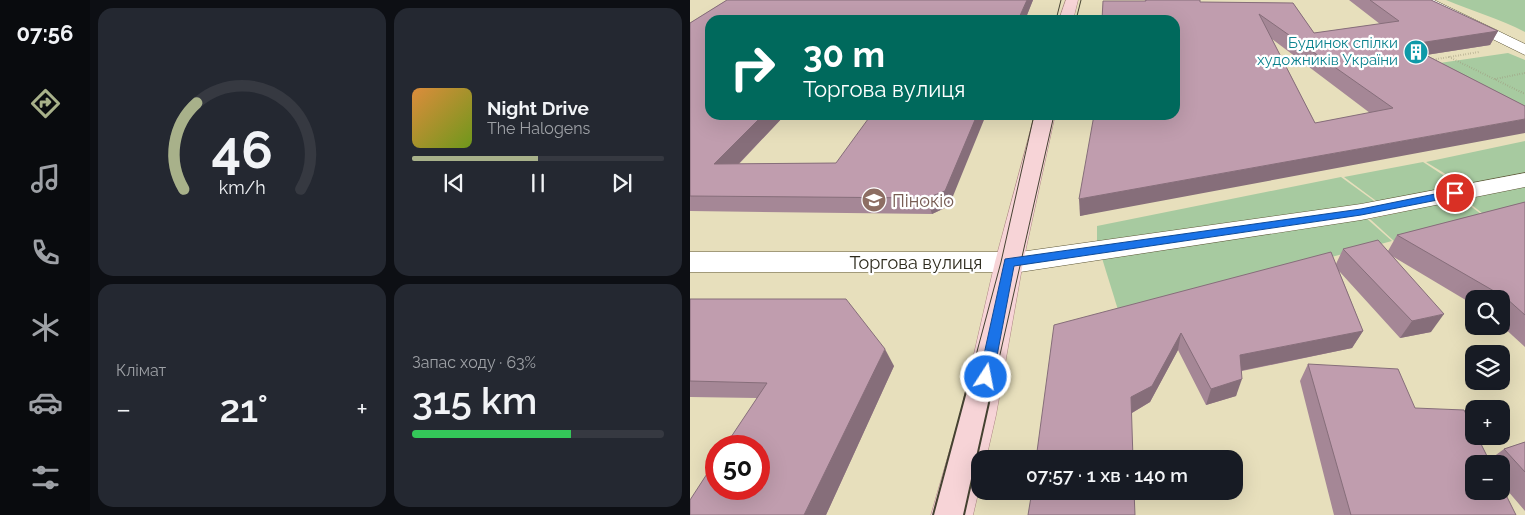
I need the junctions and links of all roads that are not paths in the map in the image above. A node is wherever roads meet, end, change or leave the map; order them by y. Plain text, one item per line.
1 (1072, 0) edge
2 (1424, 0) edge
3 (1068, 15) edge
4 (1521, 48) edge
5 (1044, 120) edge
6 (1525, 180) edge
7 (690, 262) edge
8 (1015, 262) junction
9 (952, 515) edge

1 - 3 main road
2 - 4 street
5 - 8 main road
6 - 8 street, Торгова вулиця
7 - 8 street, Торгова вулиця
8 - 9 main road

